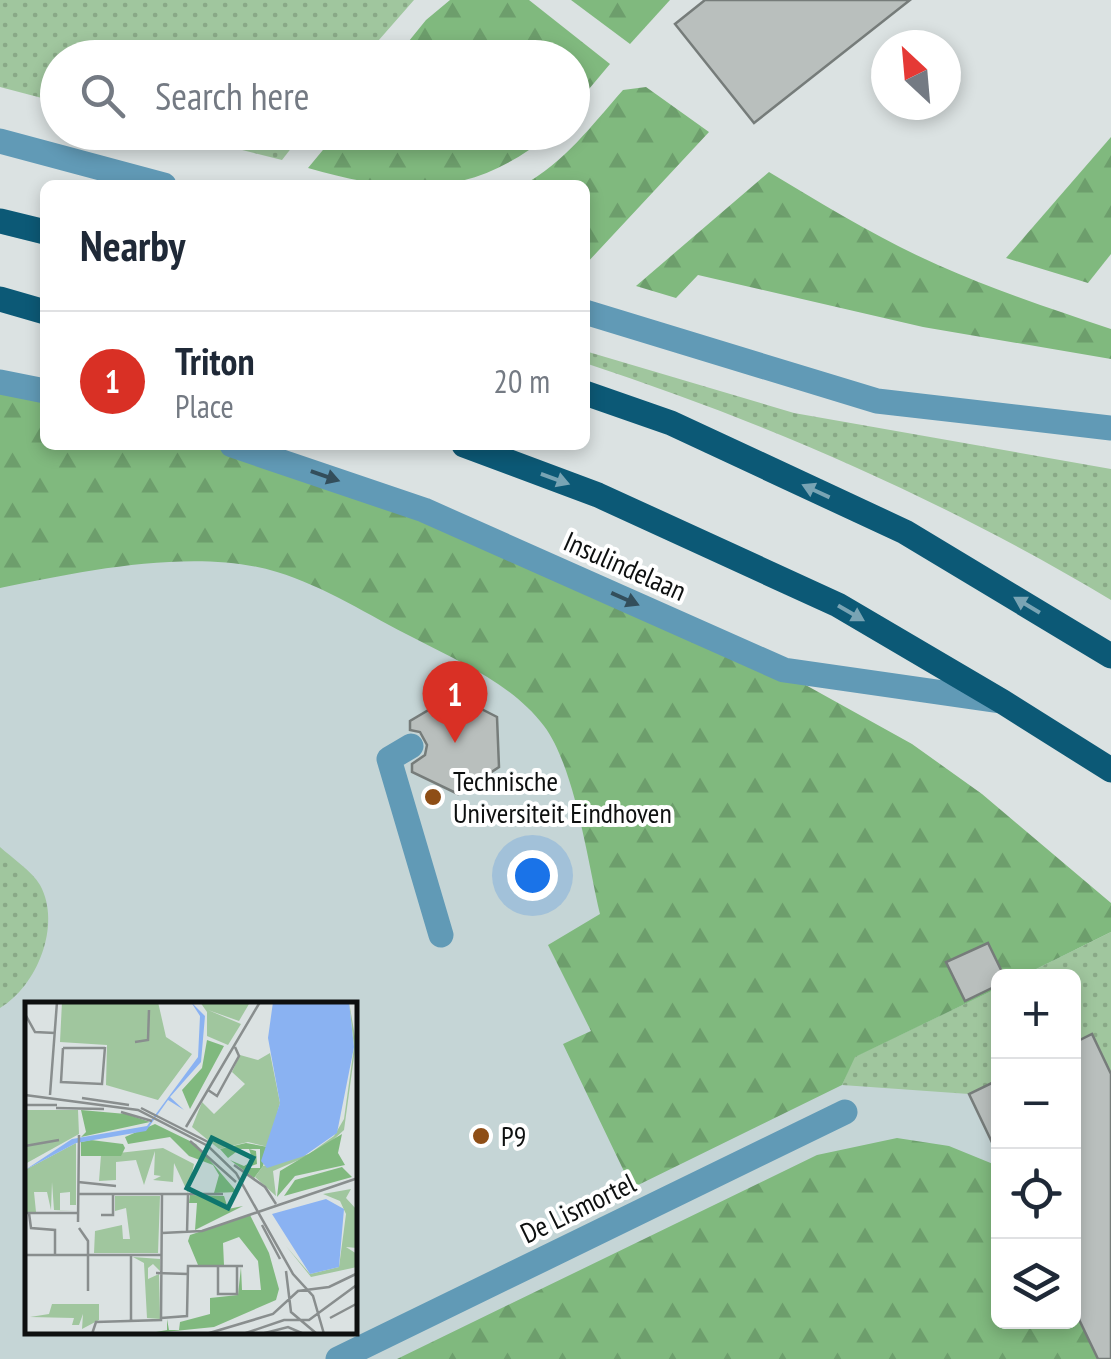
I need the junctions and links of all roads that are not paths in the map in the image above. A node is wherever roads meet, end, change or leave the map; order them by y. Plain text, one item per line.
1 (0, 141) edge
2 (145, 180) edge
3 (0, 221) edge
4 (40, 231) edge
5 (0, 299) edge
6 (40, 311) edge
7 (590, 314) edge
8 (0, 382) edge
9 (40, 390) edge
10 (590, 395) edge
11 (1111, 428) edge
12 (247, 450) edge
13 (477, 450) edge
14 (1111, 656) edge
15 (1004, 702) junction
16 (411, 746) dead end
17 (1111, 770) edge
18 (441, 935) dead end
19 (845, 1112) dead end
20 (338, 1359) edge

1 - 2 street
3 - 4 main road
5 - 6 main road
7 - 11 street
8 - 9 street
14 -> 10 main road
12 -> 15 street, Insulindelaan
13 -> 15 main road, Insulindelaan
15 - 17 main road, Insulindelaan
16 - 18 street
19 - 20 street, De Lismortel

